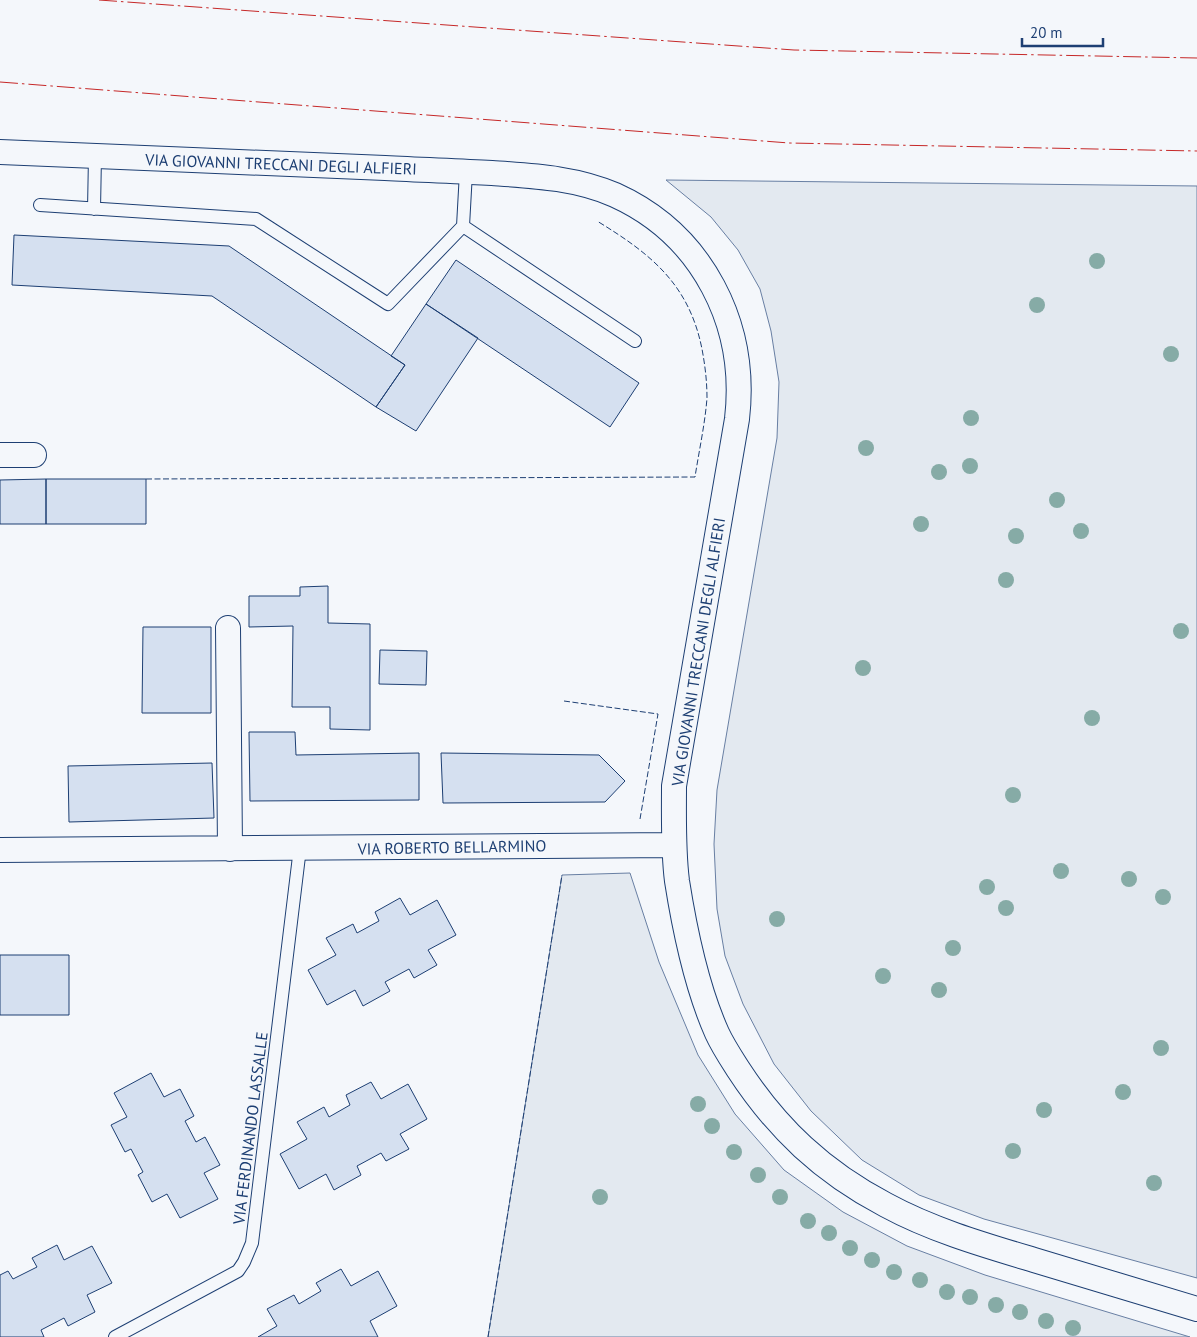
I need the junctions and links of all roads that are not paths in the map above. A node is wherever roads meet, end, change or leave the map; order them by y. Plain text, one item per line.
1 (0, 152) edge
2 (95, 156) junction
3 (466, 172) junction
4 (40, 205) dead end
5 (94, 210) junction
6 (463, 226) junction
7 (635, 341) dead end
8 (0, 455) edge
9 (34, 455) dead end
10 (228, 628) dead end
11 (674, 845) junction
12 (300, 848) junction
13 (230, 849) junction
14 (0, 850) edge
15 (1197, 1309) edge
16 (115, 1337) edge

1 - 2 street, VIA GIOVANNI TRECCANI DEGLI ALFIERI
2 - 3 street, VIA GIOVANNI TRECCANI DEGLI ALFIERI
2 - 5 lane
3 - 6 lane
3 - 11 street, VIA GIOVANNI TRECCANI DEGLI ALFIERI
4 - 5 lane
5 - 6 lane
6 - 7 lane
8 - 9 street
10 - 13 street
11 - 12 street, VIA ROBERTO BELLARMINO
11 - 15 street, VIA GIOVANNI TRECCANI DEGLI ALFIERI
12 - 13 street, VIA ROBERTO BELLARMINO
12 - 16 lane, VIA FERDINANDO LASSALLE
13 - 14 street, VIA ROBERTO BELLARMINO

